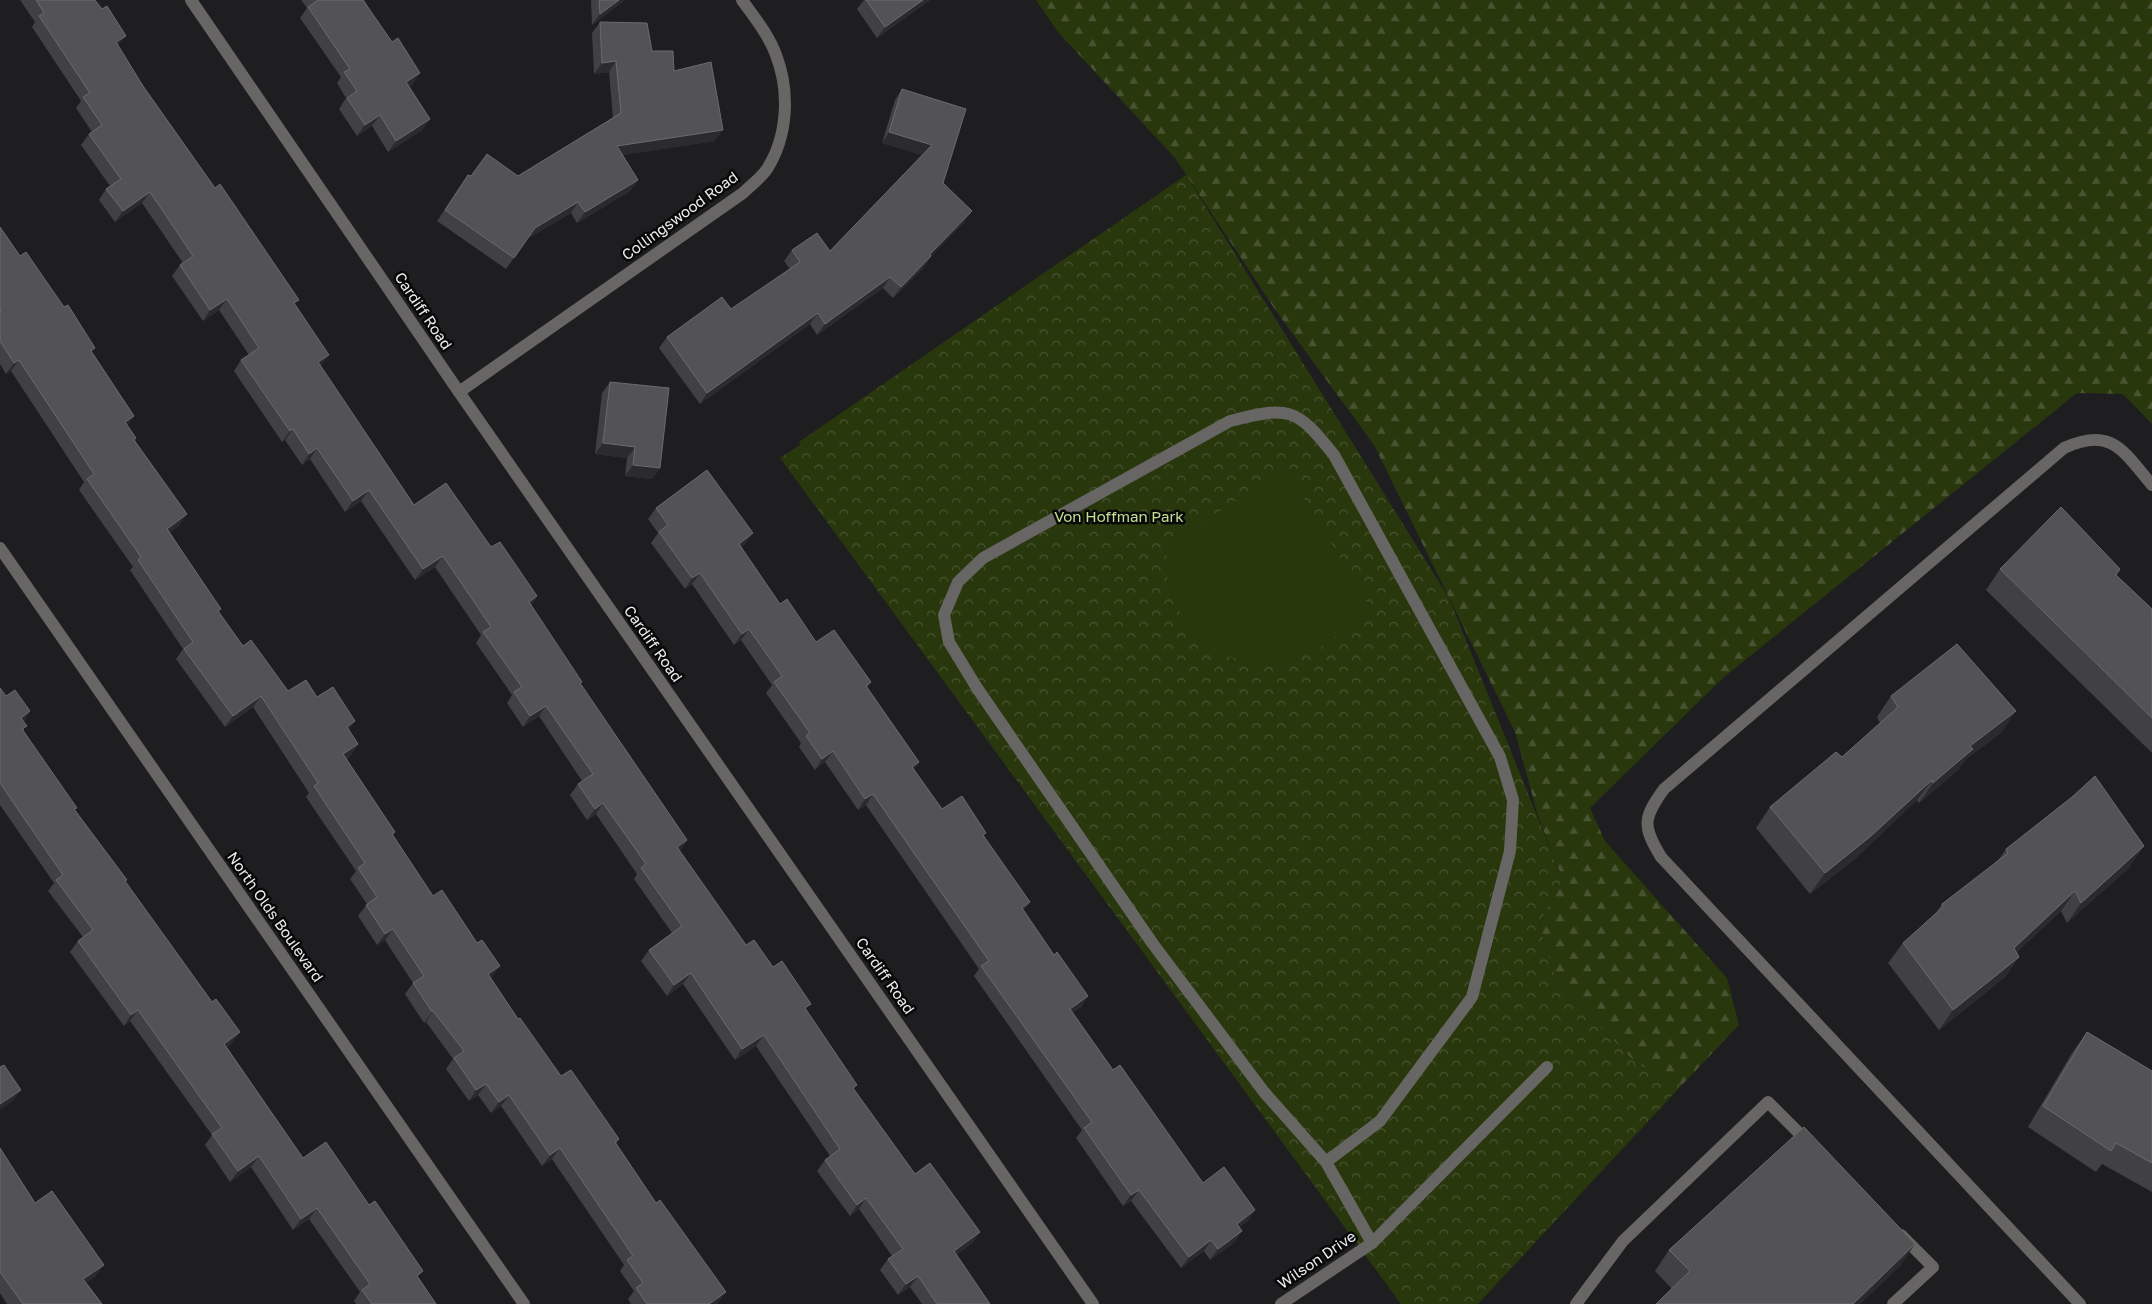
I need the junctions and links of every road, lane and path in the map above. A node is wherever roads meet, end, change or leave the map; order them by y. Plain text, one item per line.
1 (191, 0) edge
2 (742, 0) edge
3 (459, 392) junction
4 (2152, 485) edge
5 (0, 548) edge
6 (1547, 1067) dead end
7 (1816, 1150) edge
8 (1326, 1162) junction
9 (1892, 1226) edge
10 (1372, 1243) junction
11 (524, 1304) edge
12 (1093, 1304) edge
13 (1281, 1304) edge
14 (1576, 1304) edge
15 (1893, 1304) edge
16 (2080, 1304) edge

1 - 3 street, Cardiff Road
2 - 3 street, Collingswood Road
3 - 12 street, Cardiff Road
4 - 16 street
5 - 11 street, North Olds Boulevard
6 - 10 street, Wilson Drive
7 - 14 street
8 - 8 street
8 - 10 street
9 - 15 street
10 - 13 street, Wilson Drive

